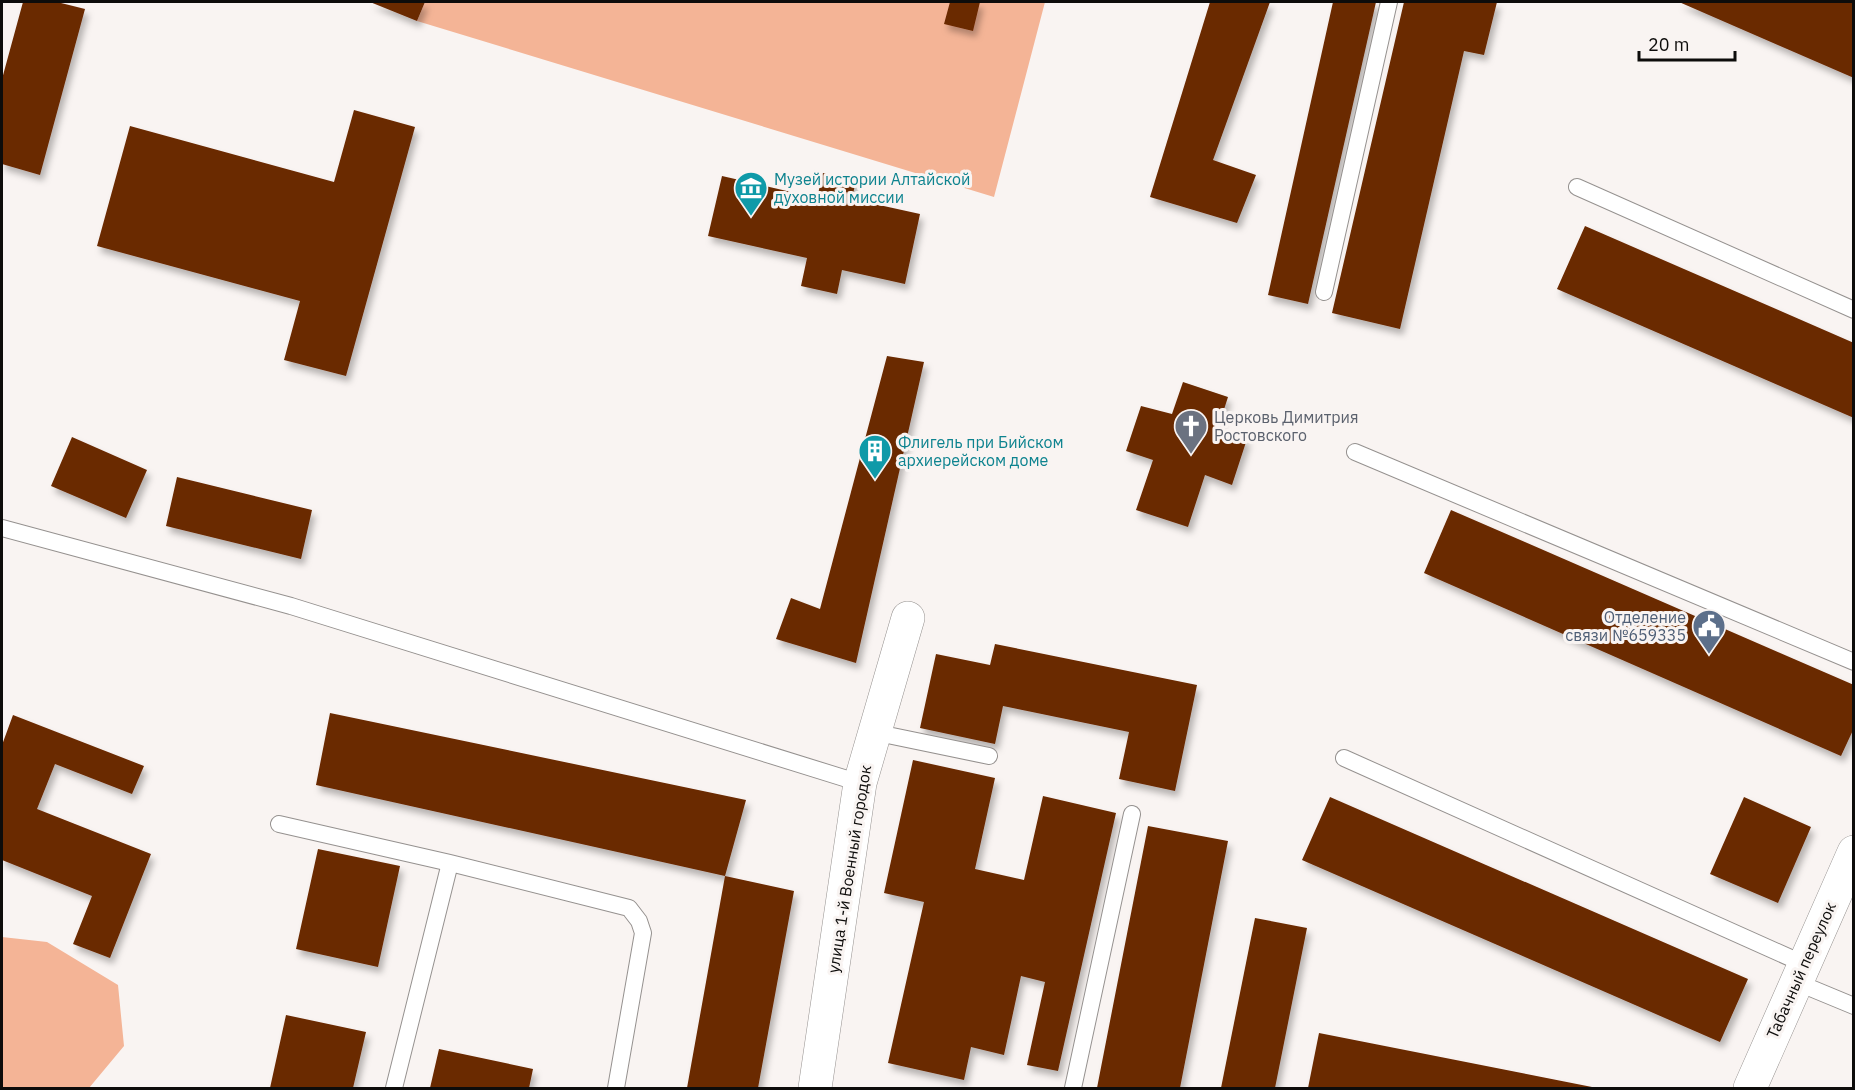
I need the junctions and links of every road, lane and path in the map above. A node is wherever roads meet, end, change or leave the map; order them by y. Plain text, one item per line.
1 (1389, 2) edge
2 (1577, 187) dead end
3 (1324, 292) dead end
4 (1854, 310) edge
5 (1355, 452) dead end
6 (2, 528) edge
7 (908, 618) dead end
8 (1854, 662) edge
9 (873, 732) junction
10 (989, 756) dead end
11 (1344, 758) dead end
12 (860, 783) junction
13 (1132, 814) dead end
14 (279, 824) dead end
15 (1854, 852) edge
16 (450, 863) junction
17 (1800, 973) junction
18 (1854, 1006) edge
19 (394, 1089) edge
20 (616, 1089) edge
21 (815, 1089) edge
22 (1073, 1089) edge
23 (1750, 1089) edge

1 - 3 lane
2 - 4 lane
5 - 8 lane
6 - 12 lane
7 - 9 street, улица 1-й Военный городок
9 - 10 lane
9 - 12 street, улица 1-й Военный городок
11 - 17 lane
12 - 21 street, улица 1-й Военный городок
13 - 22 lane
14 - 16 lane
15 - 17 street, Табачный переулок
16 - 19 lane
16 - 20 lane
17 - 18 lane
17 - 23 street, Табачный переулок

